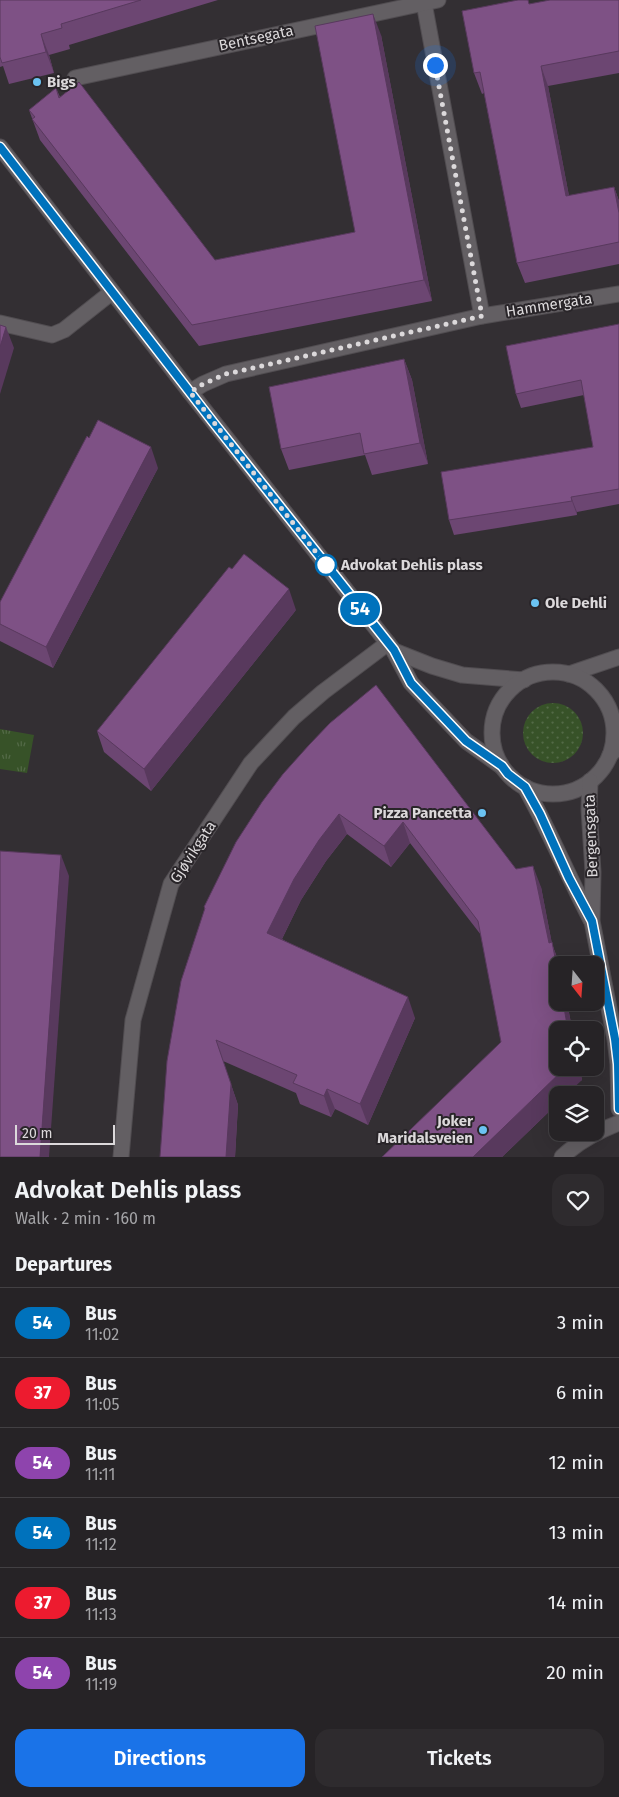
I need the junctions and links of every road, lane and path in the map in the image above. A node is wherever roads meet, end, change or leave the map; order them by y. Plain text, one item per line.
1 (431, 1) edge
2 (75, 78) dead end
3 (0, 147) edge
4 (112, 292) junction
5 (619, 294) edge
6 (482, 316) junction
7 (0, 323) edge
8 (190, 392) junction
9 (391, 647) junction
10 (619, 657) edge
11 (568, 674) junction
12 (524, 680) junction
13 (614, 750) edge
14 (502, 766) junction
15 (590, 781) junction
16 (525, 787) junction
17 (592, 921) junction
18 (619, 1109) edge
19 (619, 1123) edge
20 (121, 1157) edge
21 (562, 1157) edge

1 - 2 street, Bentsegata
1 - 6 street
3 - 4 street
4 - 7 street
4 - 8 street
5 - 6 street, Hammergata
6 - 8 street, Hammergata
8 - 9 street
9 - 12 street
9 - 14 street
9 - 20 street, Gjøvikgata
10 - 11 street
11 - 12 street
11 - 13 street
12 - 14 street
13 - 15 street
14 - 16 street
15 - 16 street
15 - 17 street, Bergensgata
16 - 17 street, Bergensgata
17 - 18 street, Bergensgata
19 - 21 street

